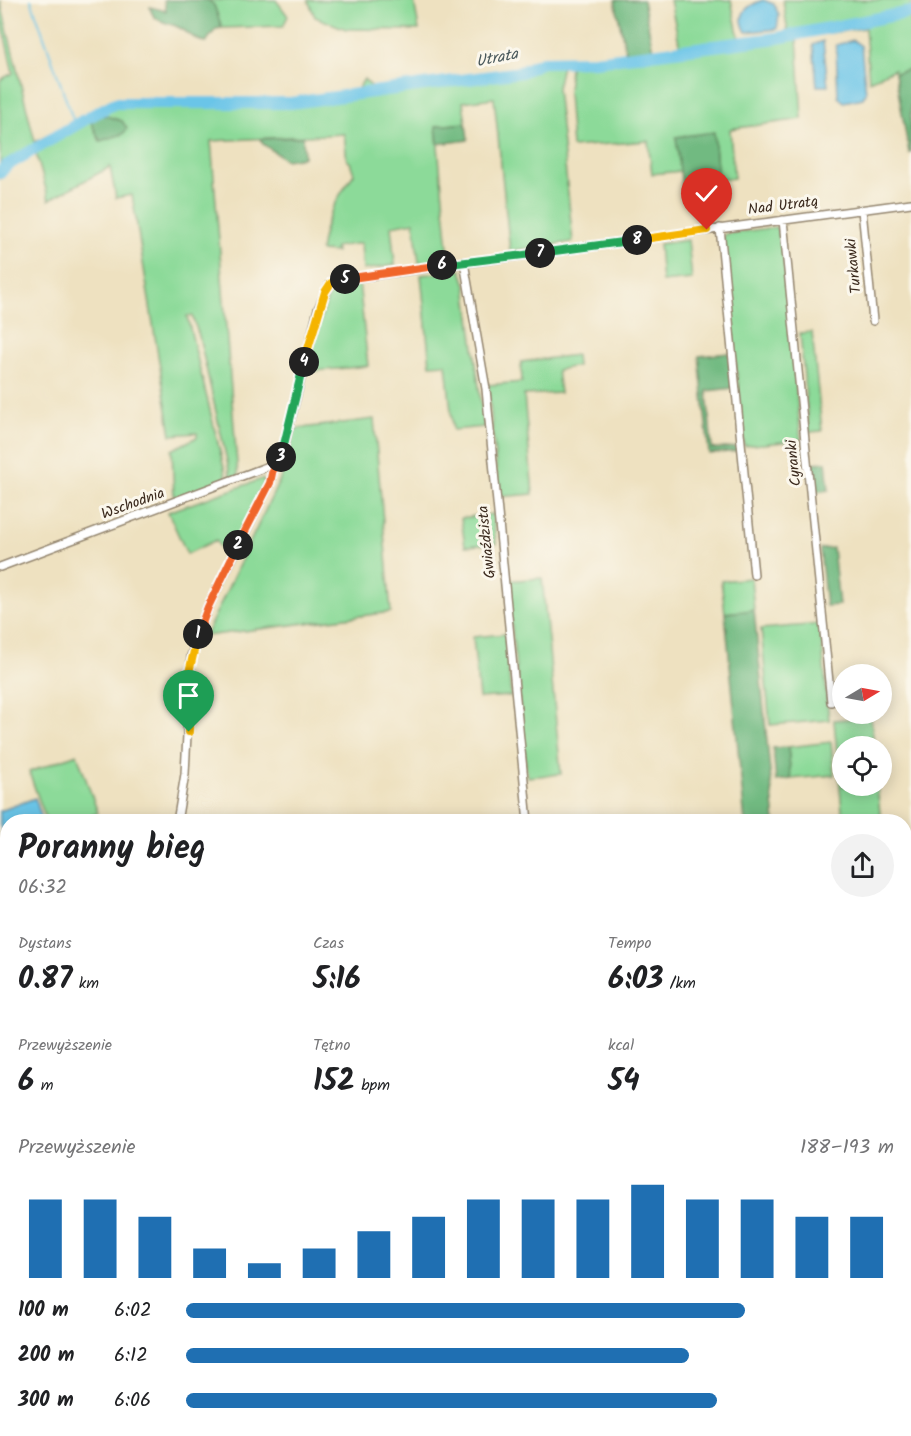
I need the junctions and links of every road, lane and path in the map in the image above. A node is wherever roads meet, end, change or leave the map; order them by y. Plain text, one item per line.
1 (911, 203) edge
2 (862, 210) junction
3 (783, 220) junction
4 (720, 228) junction
5 (464, 262) junction
6 (873, 321) dead end
7 (274, 464) junction
8 (0, 567) edge
9 (754, 575) dead end
10 (831, 702) dead end
11 (178, 814) edge
12 (527, 814) edge

1 - 2 street, Nad Utratą
2 - 3 street, Nad Utratą
2 - 6 street, Turkawki
3 - 4 street, Nad Utratą
3 - 10 street, Cyranki
4 - 5 street, Nad Utratą
4 - 9 street
5 - 7 street, Nad Utratą
5 - 12 street, Gwiaździsta
7 - 8 street, Wschodnia
7 - 11 street, Nad Utratą

